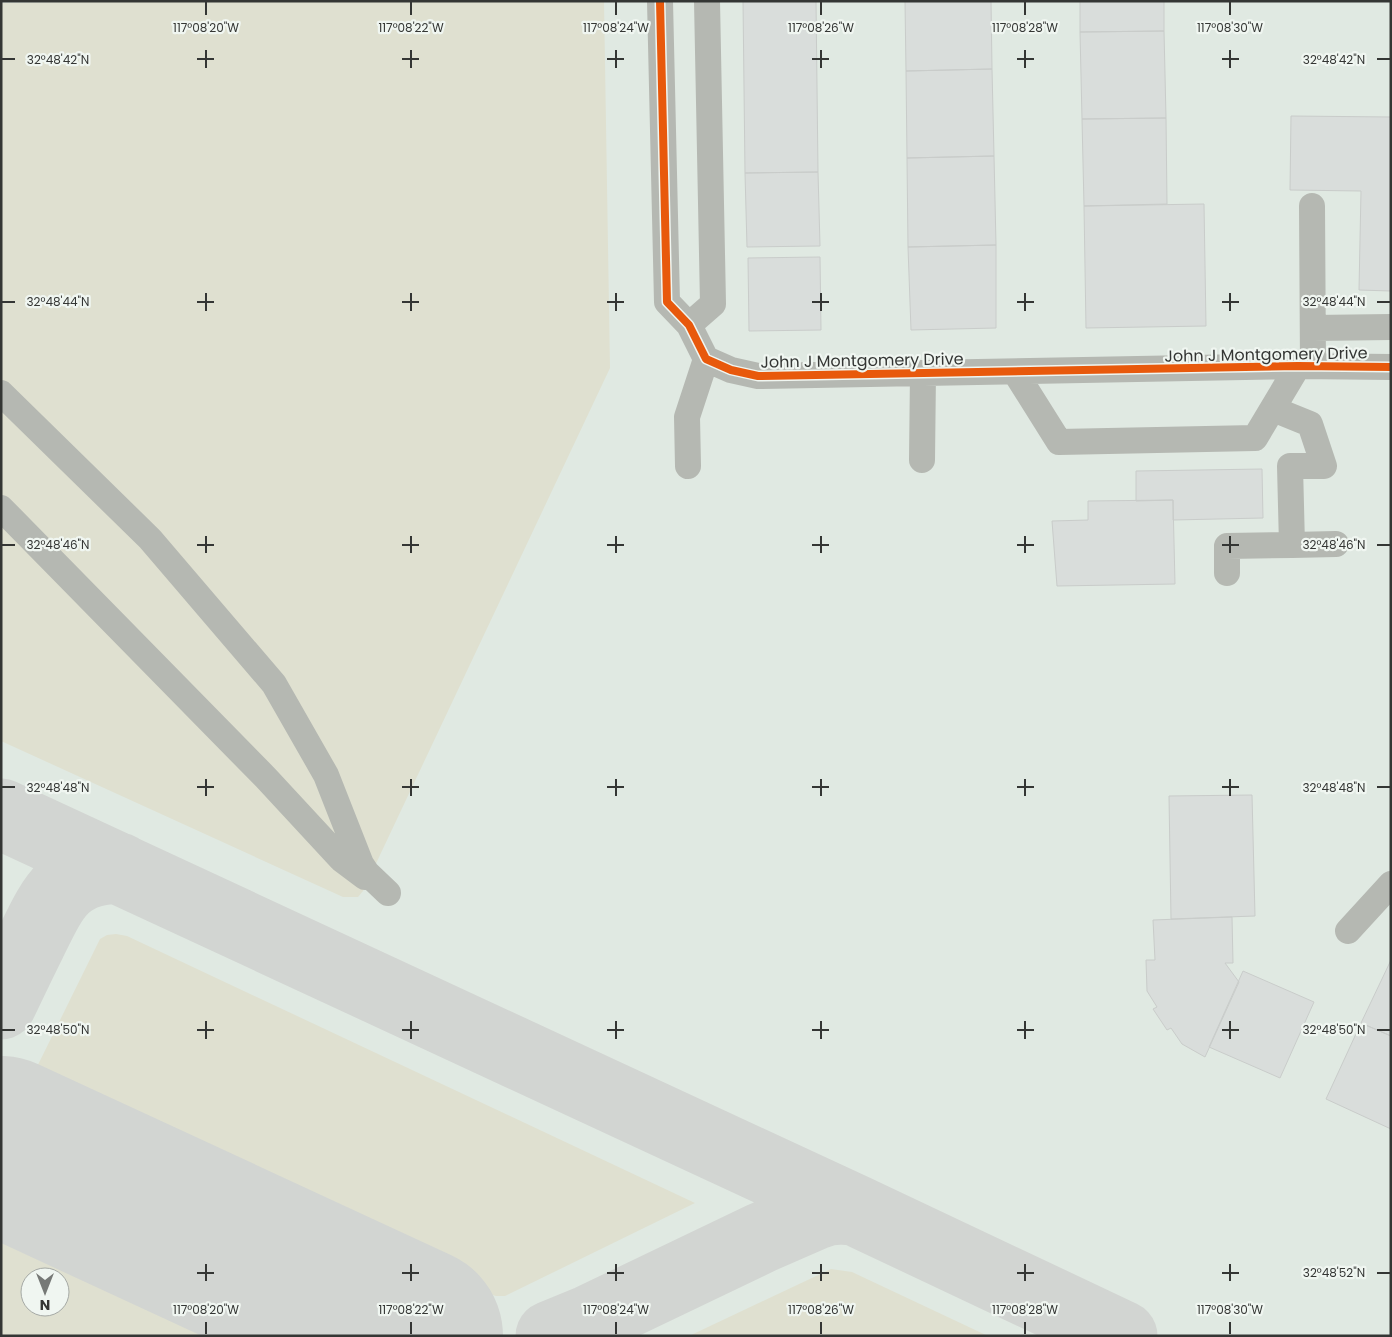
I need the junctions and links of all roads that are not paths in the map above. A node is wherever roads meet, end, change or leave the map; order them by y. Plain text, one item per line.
1 (660, 1) edge
2 (707, 1) edge
3 (1312, 206) dead end
4 (689, 325) junction
5 (1391, 327) edge
6 (1313, 328) junction
7 (706, 360) junction
8 (1306, 366) junction
9 (1391, 367) edge
10 (1015, 372) junction
11 (923, 373) junction
12 (1, 393) edge
13 (1272, 409) junction
14 (922, 460) dead end
15 (688, 466) dead end
16 (1, 508) edge
17 (1336, 544) dead end
18 (1292, 545) junction
19 (1227, 573) dead end
20 (342, 816) junction
21 (316, 831) junction
22 (1391, 884) edge
23 (1348, 931) dead end

1 - 4 street
2 - 4 street
3 - 6 street
4 - 7 street
5 - 6 street
6 - 8 street
7 - 11 street, John J Montgomery Drive
7 - 15 street
8 - 9 street, John J Montgomery Drive
8 - 10 street, John J Montgomery Drive
8 - 13 street
10 - 11 street, John J Montgomery Drive
10 - 13 street
11 - 14 street
12 - 20 street
13 - 18 street
16 - 21 street
17 - 18 street
18 - 19 street
20 - 21 street
20 - 21 street
22 - 23 street

